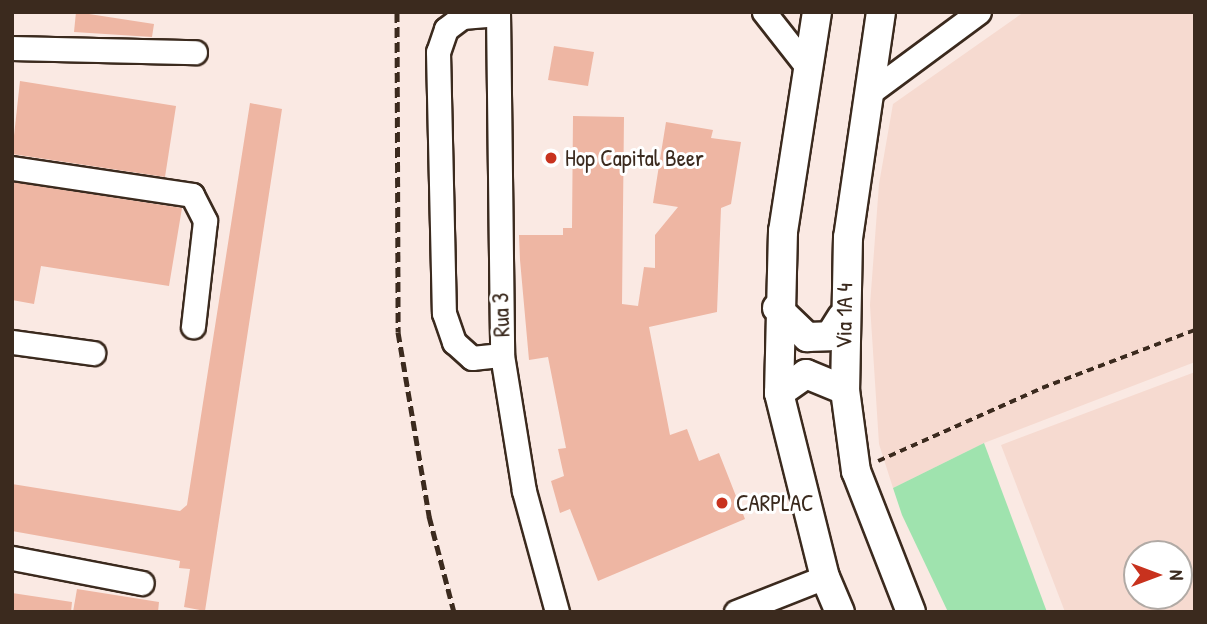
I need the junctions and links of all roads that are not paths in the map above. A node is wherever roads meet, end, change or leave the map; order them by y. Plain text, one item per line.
1 (764, 12) edge
2 (817, 12) edge
3 (881, 12) edge
4 (979, 12) edge
5 (498, 13) edge
6 (12, 48) edge
7 (195, 52) dead end
8 (808, 68) junction
9 (868, 94) junction
10 (12, 168) edge
11 (777, 308) junction
12 (842, 317) junction
13 (193, 326) dead end
14 (12, 342) edge
15 (93, 352) dead end
16 (502, 355) junction
17 (845, 390) junction
18 (779, 393) junction
19 (12, 558) edge
20 (825, 576) junction
21 (142, 583) dead end
22 (557, 612) edge
23 (737, 612) edge
24 (840, 612) edge
25 (911, 612) edge

1 - 8 street
2 - 8 main road
3 - 9 main road, Via 1A 4
4 - 9 street
5 - 16 street, Rua 3
5 - 16 street
6 - 7 street
8 - 11 main road
9 - 12 main road, Via 1A 4
10 - 13 street
11 - 12 main road
11 - 18 main road
12 - 17 main road, Via 1A 4
14 - 15 street
16 - 22 street, Rua 3
17 - 18 main road
17 - 25 main road, Via 1A 4
18 - 20 main road
19 - 21 street
20 - 23 street
20 - 24 main road

